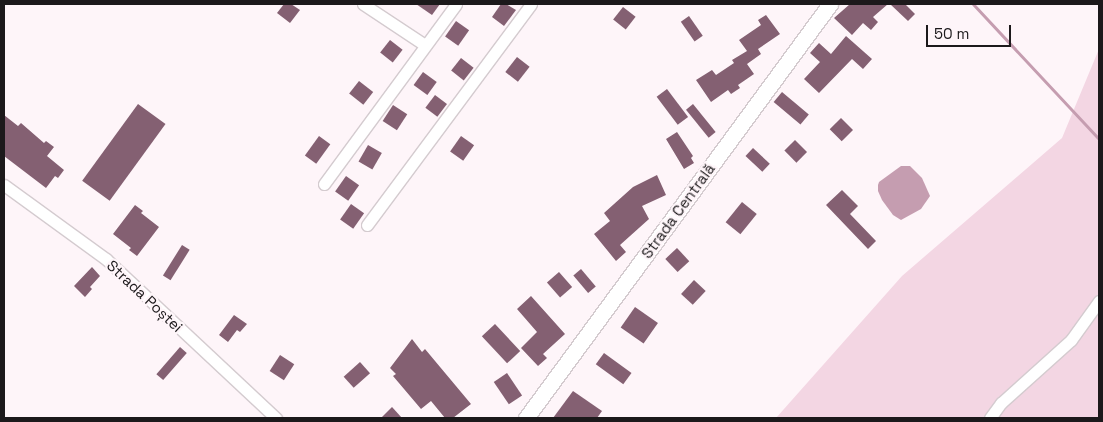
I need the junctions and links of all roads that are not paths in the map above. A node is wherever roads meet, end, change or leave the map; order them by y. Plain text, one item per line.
1 (363, 4) edge
2 (456, 4) edge
3 (532, 4) edge
4 (830, 4) edge
5 (426, 45) junction
6 (324, 184) dead end
7 (4, 185) edge
8 (367, 225) dead end
9 (1099, 301) edge
10 (276, 418) edge
11 (526, 418) edge
12 (990, 418) edge

1 - 5 street
2 - 5 street
3 - 8 street
4 - 11 main road, Strada Centrală
5 - 6 street
7 - 10 street, Strada Poștei
9 - 12 street

